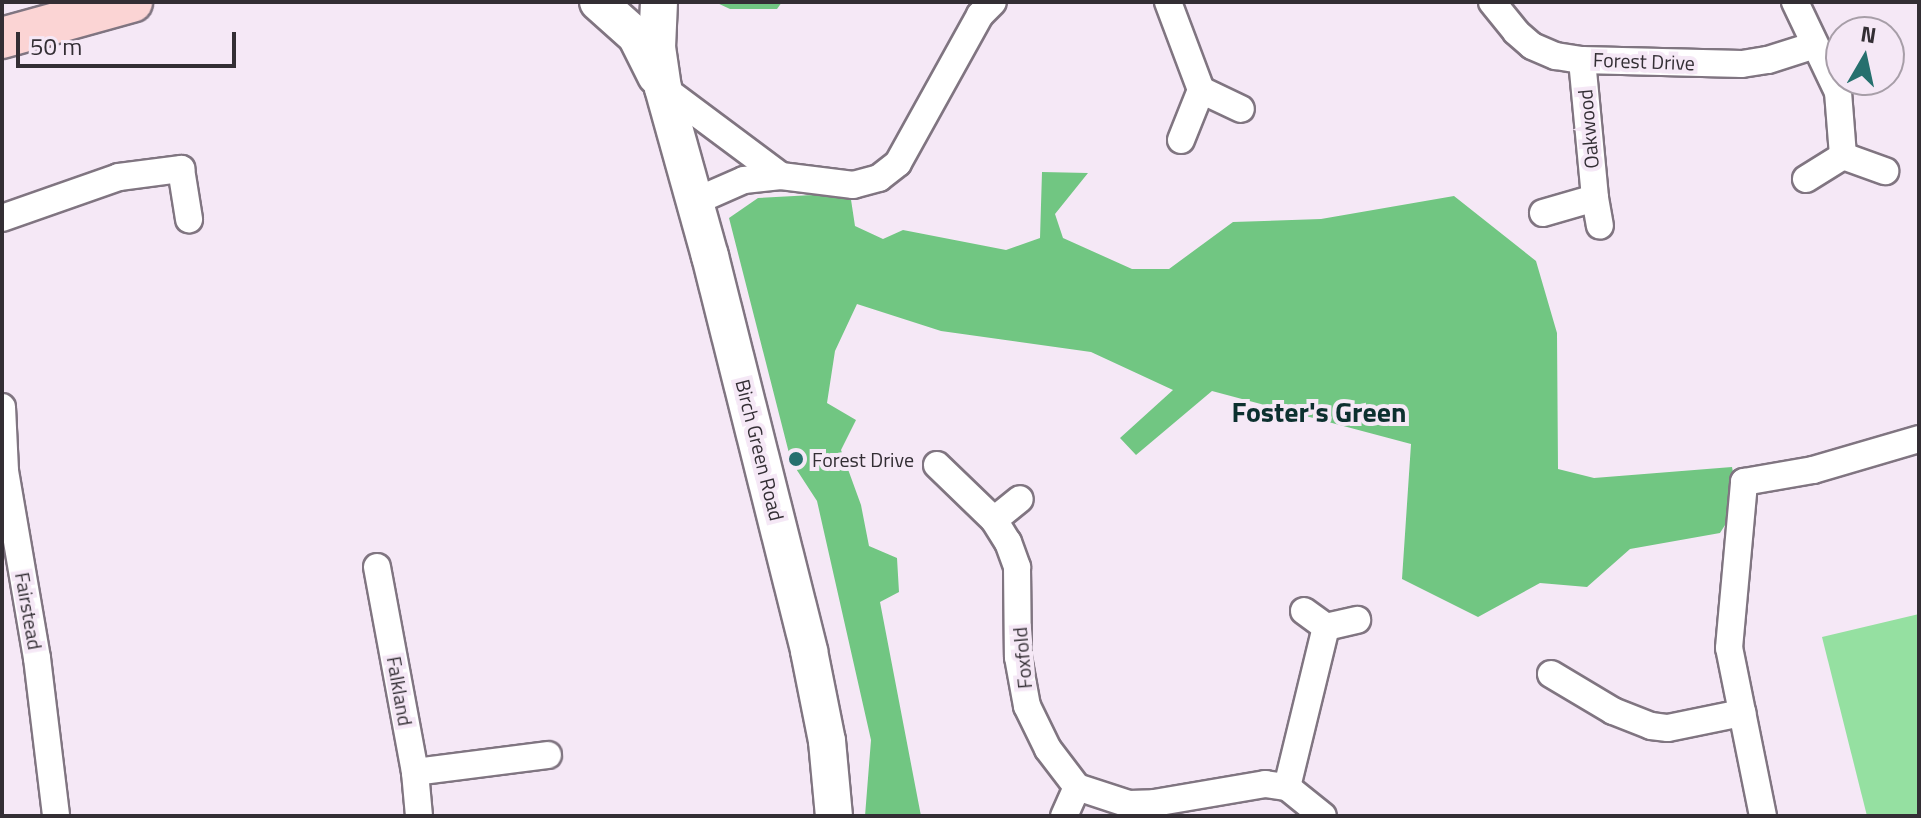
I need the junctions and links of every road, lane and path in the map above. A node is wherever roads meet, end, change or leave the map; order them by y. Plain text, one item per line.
1 (132, 2) edge
2 (598, 2) edge
3 (659, 2) edge
4 (991, 2) edge
5 (1168, 2) edge
6 (1492, 2) edge
7 (1795, 2) edge
8 (2, 38) edge
9 (1815, 45) junction
10 (1582, 60) junction
11 (663, 88) junction
12 (1201, 90) junction
13 (1241, 109) dead end
14 (1181, 140) dead end
15 (1843, 156) junction
16 (1885, 171) dead end
17 (781, 176) junction
18 (1806, 179) dead end
19 (1595, 198) junction
20 (696, 201) junction
21 (1543, 213) dead end
22 (2, 218) edge
23 (189, 219) dead end
24 (1600, 226) dead end
25 (2, 407) edge
26 (1919, 439) edge
27 (937, 465) dead end
28 (1020, 499) dead end
29 (994, 520) junction
30 (377, 567) dead end
31 (1304, 611) dead end
32 (1357, 620) dead end
33 (1326, 627) junction
34 (1551, 674) dead end
35 (1742, 713) junction
36 (548, 755) dead end
37 (415, 772) junction
38 (1077, 787) junction
39 (1287, 787) junction
40 (56, 816) edge
41 (419, 816) edge
42 (834, 816) edge
43 (1064, 816) edge
44 (1323, 816) edge
45 (1763, 816) edge

1 - 8 main road
2 - 11 street, Birch Green Road
3 - 11 street, Birch Green Road
4 - 17 street
5 - 12 street
6 - 10 street, Forest Drive
7 - 9 street
9 - 10 street, Forest Drive
9 - 15 street
10 - 19 street, Oakwood
11 - 17 street
11 - 20 street, Birch Green Road
12 - 13 street
12 - 14 street
15 - 16 street
15 - 18 street
17 - 20 street
19 - 21 street, Oakwood
19 - 24 street, Oakwood
20 - 42 street, Birch Green Road
22 - 23 street
25 - 40 street, Fairstead
26 - 35 street
27 - 29 street, Foxfold
28 - 29 street
29 - 38 street, Foxfold
30 - 37 street, Falkland
31 - 33 street
32 - 33 street
33 - 39 street
34 - 35 street
35 - 45 street
36 - 37 street
37 - 41 street, Falkland
38 - 39 street
38 - 43 street
39 - 44 street

